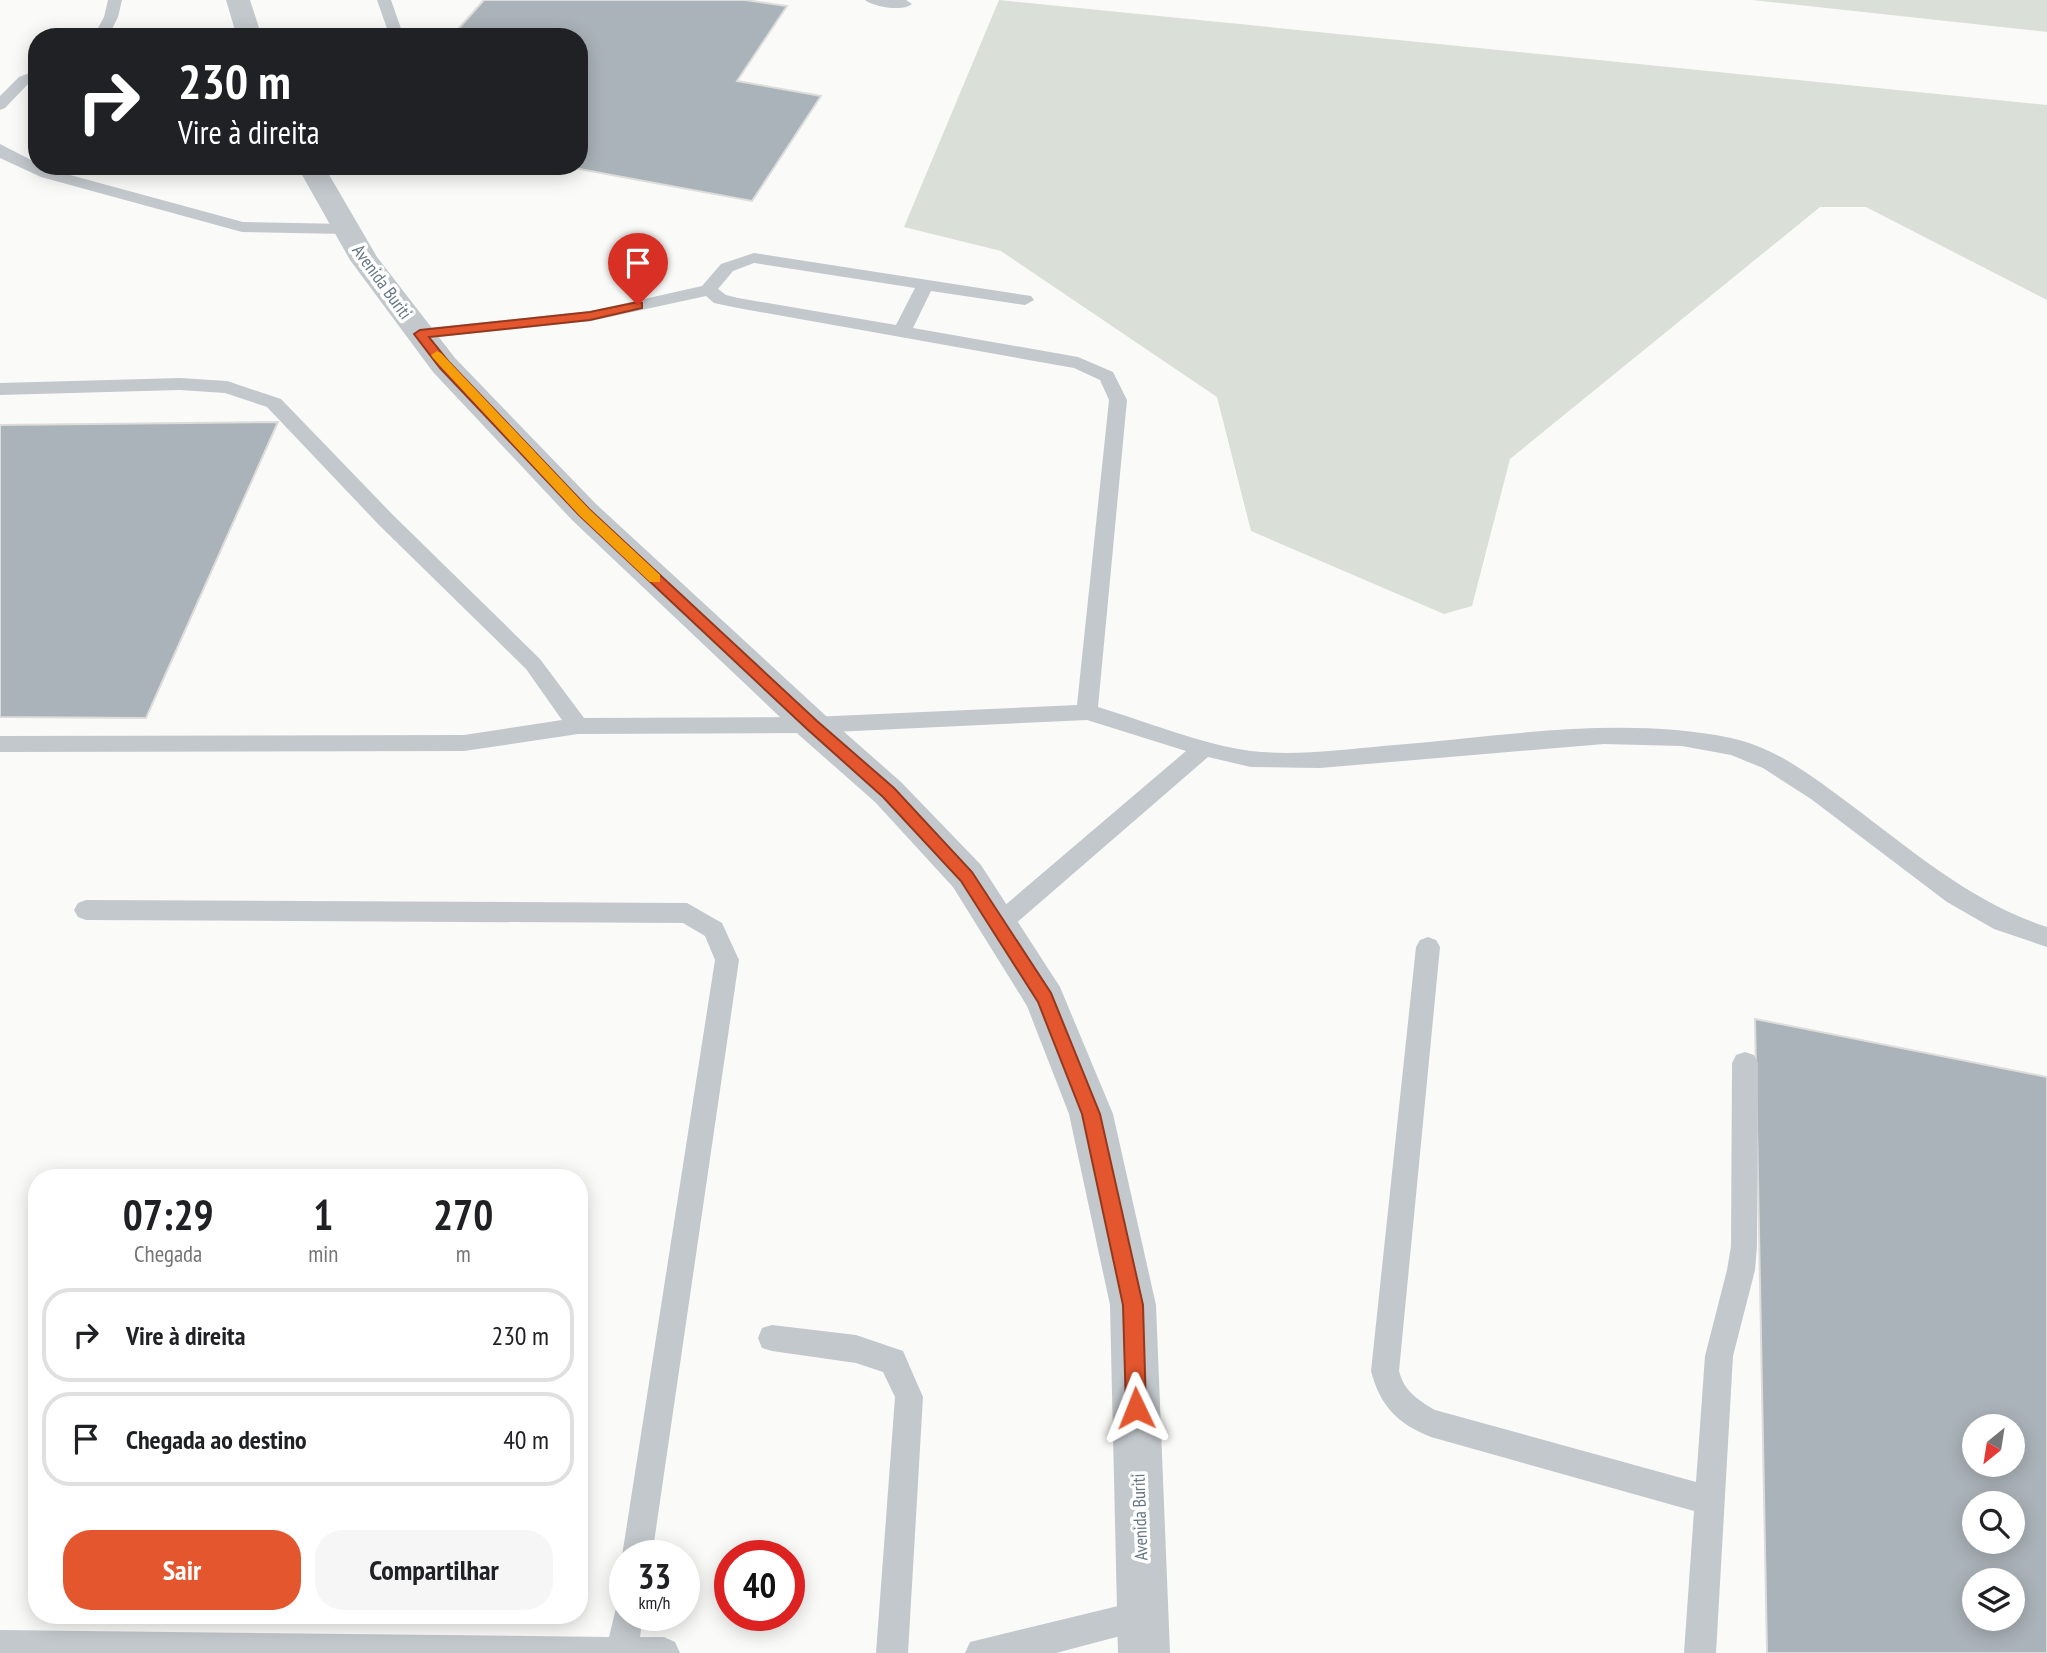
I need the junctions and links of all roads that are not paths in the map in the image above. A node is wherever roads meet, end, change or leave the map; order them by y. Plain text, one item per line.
1 (115, 0) edge
2 (238, 0) edge
3 (384, 0) edge
4 (872, 0) edge
5 (905, 4) dead end
6 (105, 28) edge
7 (247, 28) edge
8 (394, 28) edge
9 (28, 78) edge
10 (0, 105) edge
11 (0, 149) edge
12 (28, 165) edge
13 (51, 175) edge
14 (315, 175) edge
15 (346, 229) junction
16 (925, 285) junction
17 (709, 290) junction
18 (1025, 300) dead end
19 (902, 332) junction
20 (420, 334) junction
21 (0, 389) edge
22 (1087, 712) junction
23 (812, 725) junction
24 (578, 726) junction
25 (0, 744) edge
26 (1204, 748) junction
27 (86, 910) dead end
28 (998, 925) junction
29 (2047, 937) edge
30 (1428, 947) dead end
31 (1745, 1063) dead end
32 (772, 1338) dead end
33 (1711, 1502) junction
34 (638, 1540) edge
35 (1143, 1615) junction
36 (625, 1631) edge
37 (0, 1645) edge
38 (61, 1649) edge
39 (622, 1653) edge
40 (664, 1653) edge
41 (892, 1653) edge
42 (981, 1653) edge
43 (1144, 1653) edge
44 (1700, 1653) edge

1 - 6 lane
2 - 7 street
3 - 8 lane
4 - 5 lane
9 - 10 lane
11 - 12 lane
13 - 15 lane
14 - 15 street, Avenida Buriti
15 - 20 street, Avenida Buriti
16 - 17 lane
16 - 18 lane
16 - 19 lane
17 - 19 lane
17 - 20 lane
19 - 22 lane
20 - 23 street, Avenida Buriti
21 - 24 lane
22 - 23 lane
22 - 26 lane
23 - 24 lane
23 - 28 street, Avenida Buriti
24 - 25 lane
26 - 28 lane
26 - 29 lane
27 - 34 lane
28 - 35 street, Avenida Buriti
30 - 33 lane
31 - 33 lane
32 - 41 lane
33 - 44 lane
35 - 42 lane
35 - 43 street, Avenida Buriti
36 - 39 lane
37 - 38 lane
38 - 39 lane
39 - 40 lane

